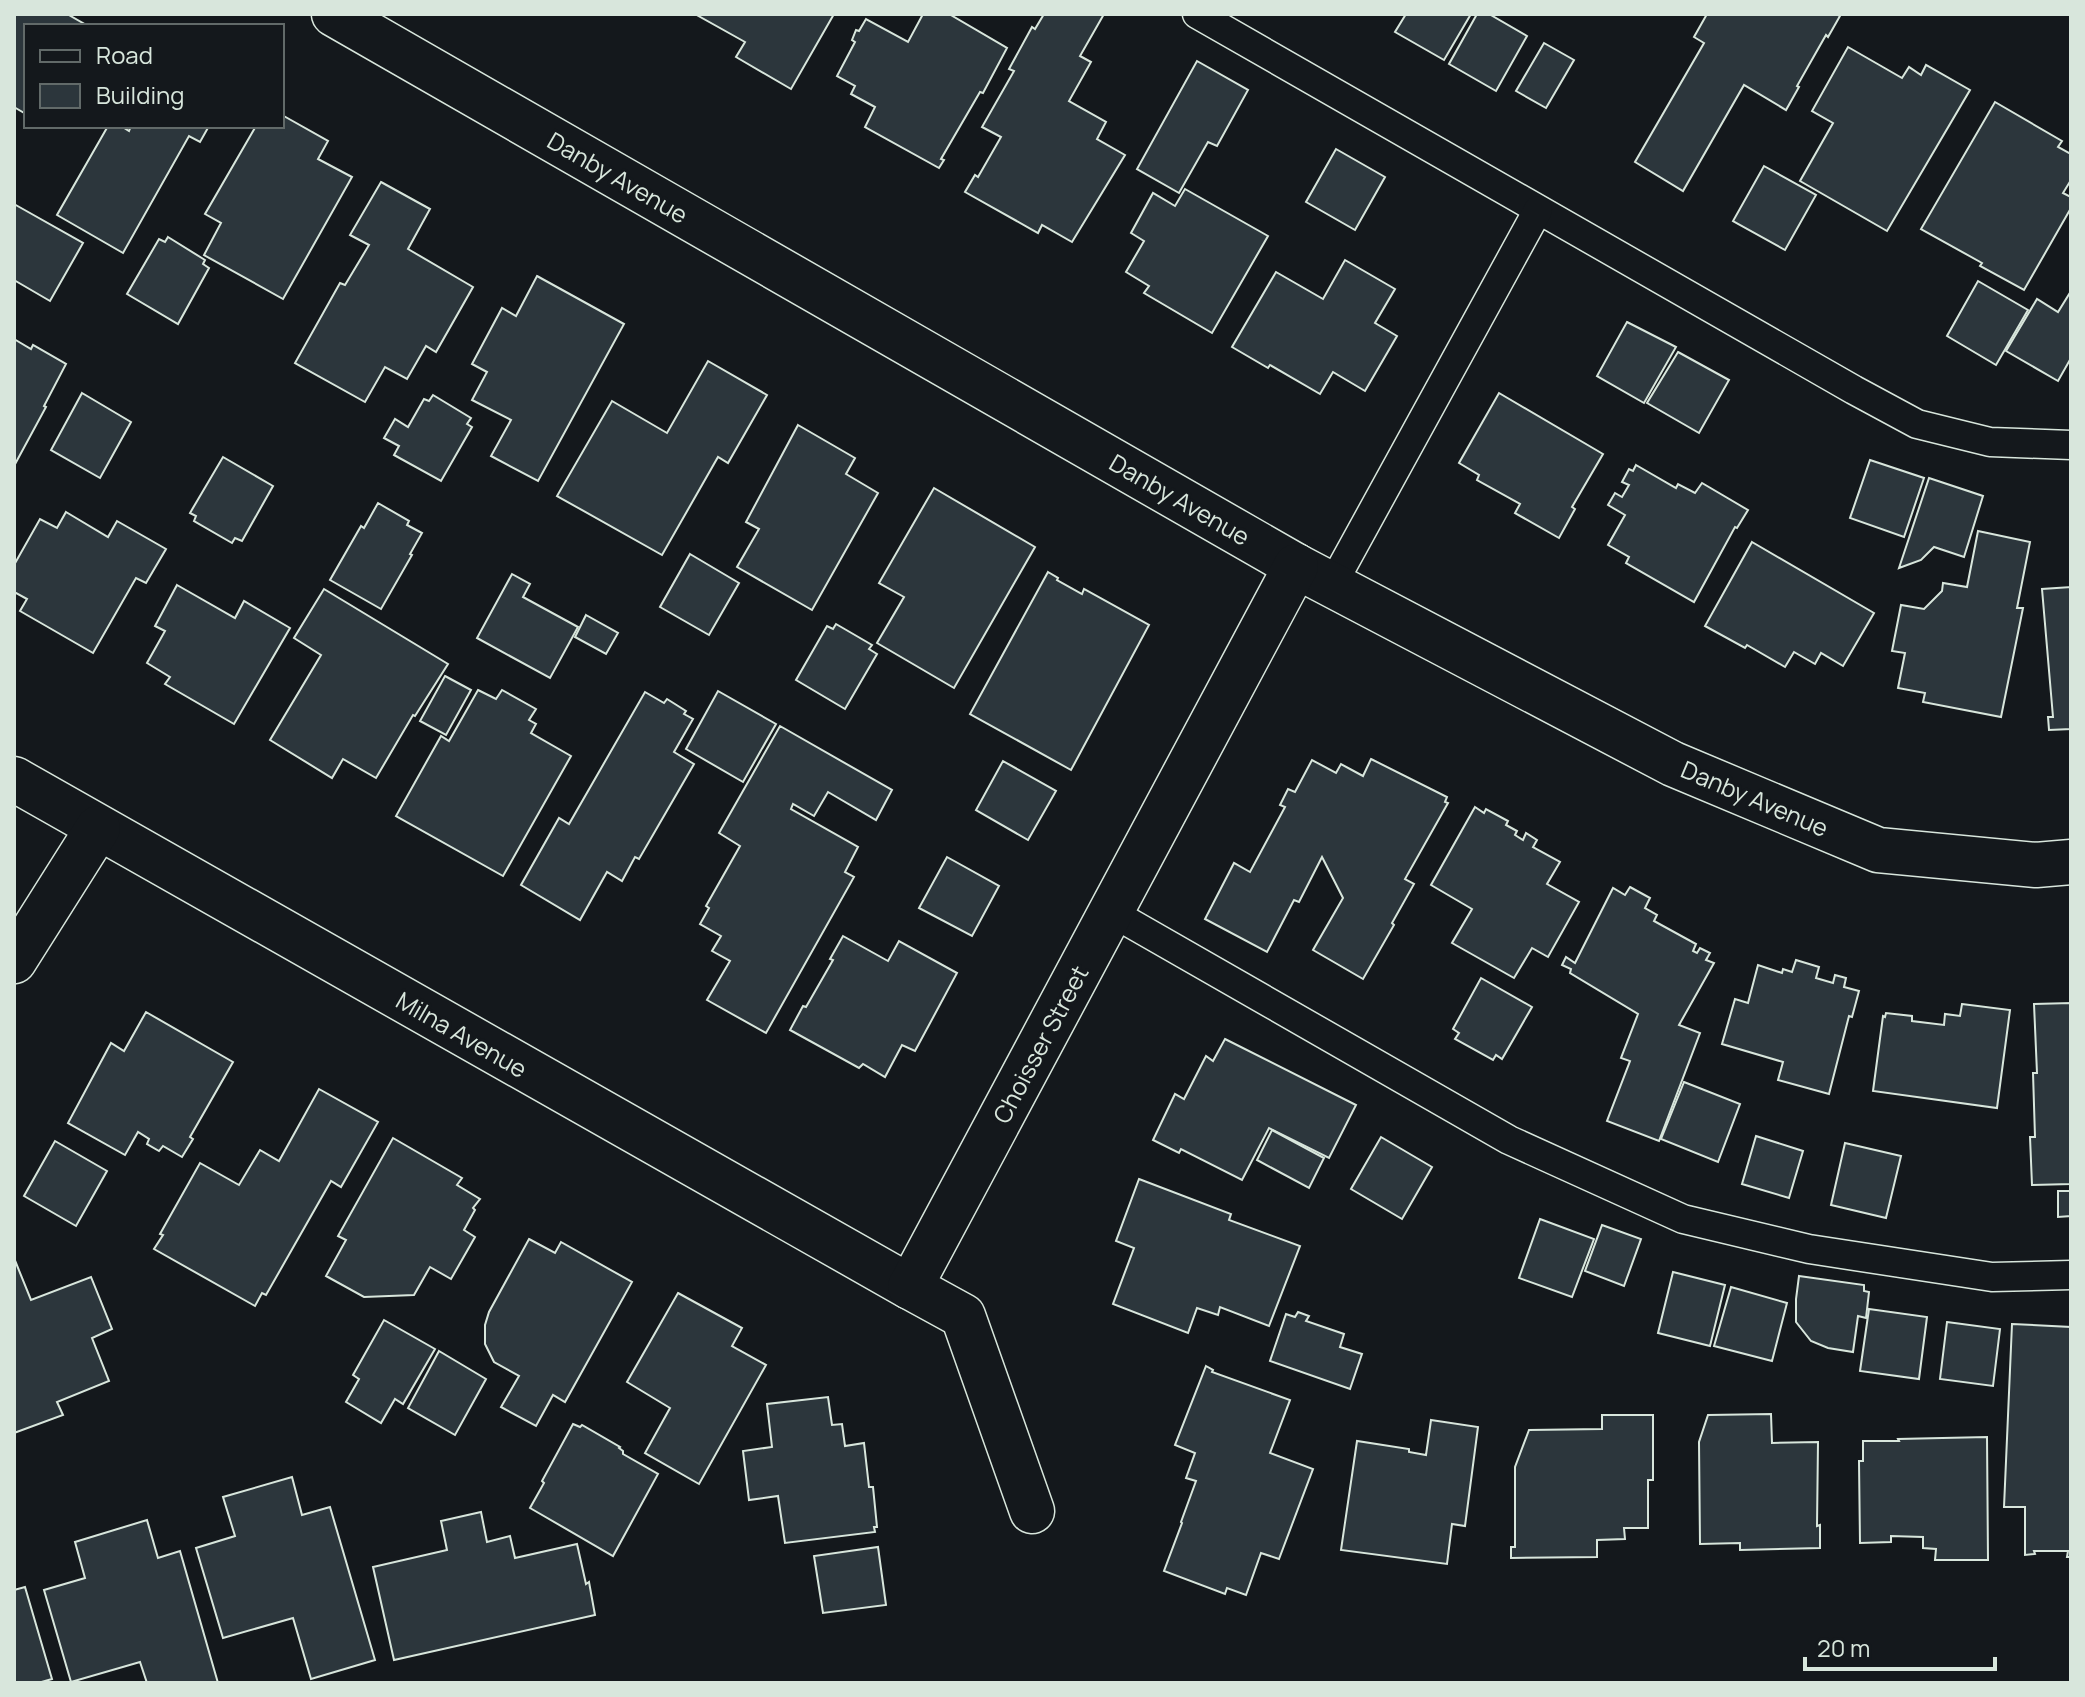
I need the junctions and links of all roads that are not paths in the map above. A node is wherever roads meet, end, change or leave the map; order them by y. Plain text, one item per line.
1 (334, 14) edge
2 (1197, 14) edge
3 (1538, 210) junction
4 (2071, 445) edge
5 (1314, 575) junction
6 (14, 779) edge
7 (98, 828) junction
8 (2071, 862) edge
9 (1111, 912) junction
10 (14, 961) edge
11 (2071, 1275) edge
12 (910, 1287) junction
13 (1032, 1511) dead end

1 - 5 street, Danby Avenue
2 - 3 lane
3 - 4 lane
3 - 5 lane
5 - 8 street, Danby Avenue
5 - 9 street, Choisser Street
6 - 7 street, Milna Avenue
7 - 10 street
7 - 12 street, Milna Avenue
9 - 11 lane
9 - 12 street, Choisser Street
12 - 13 street

